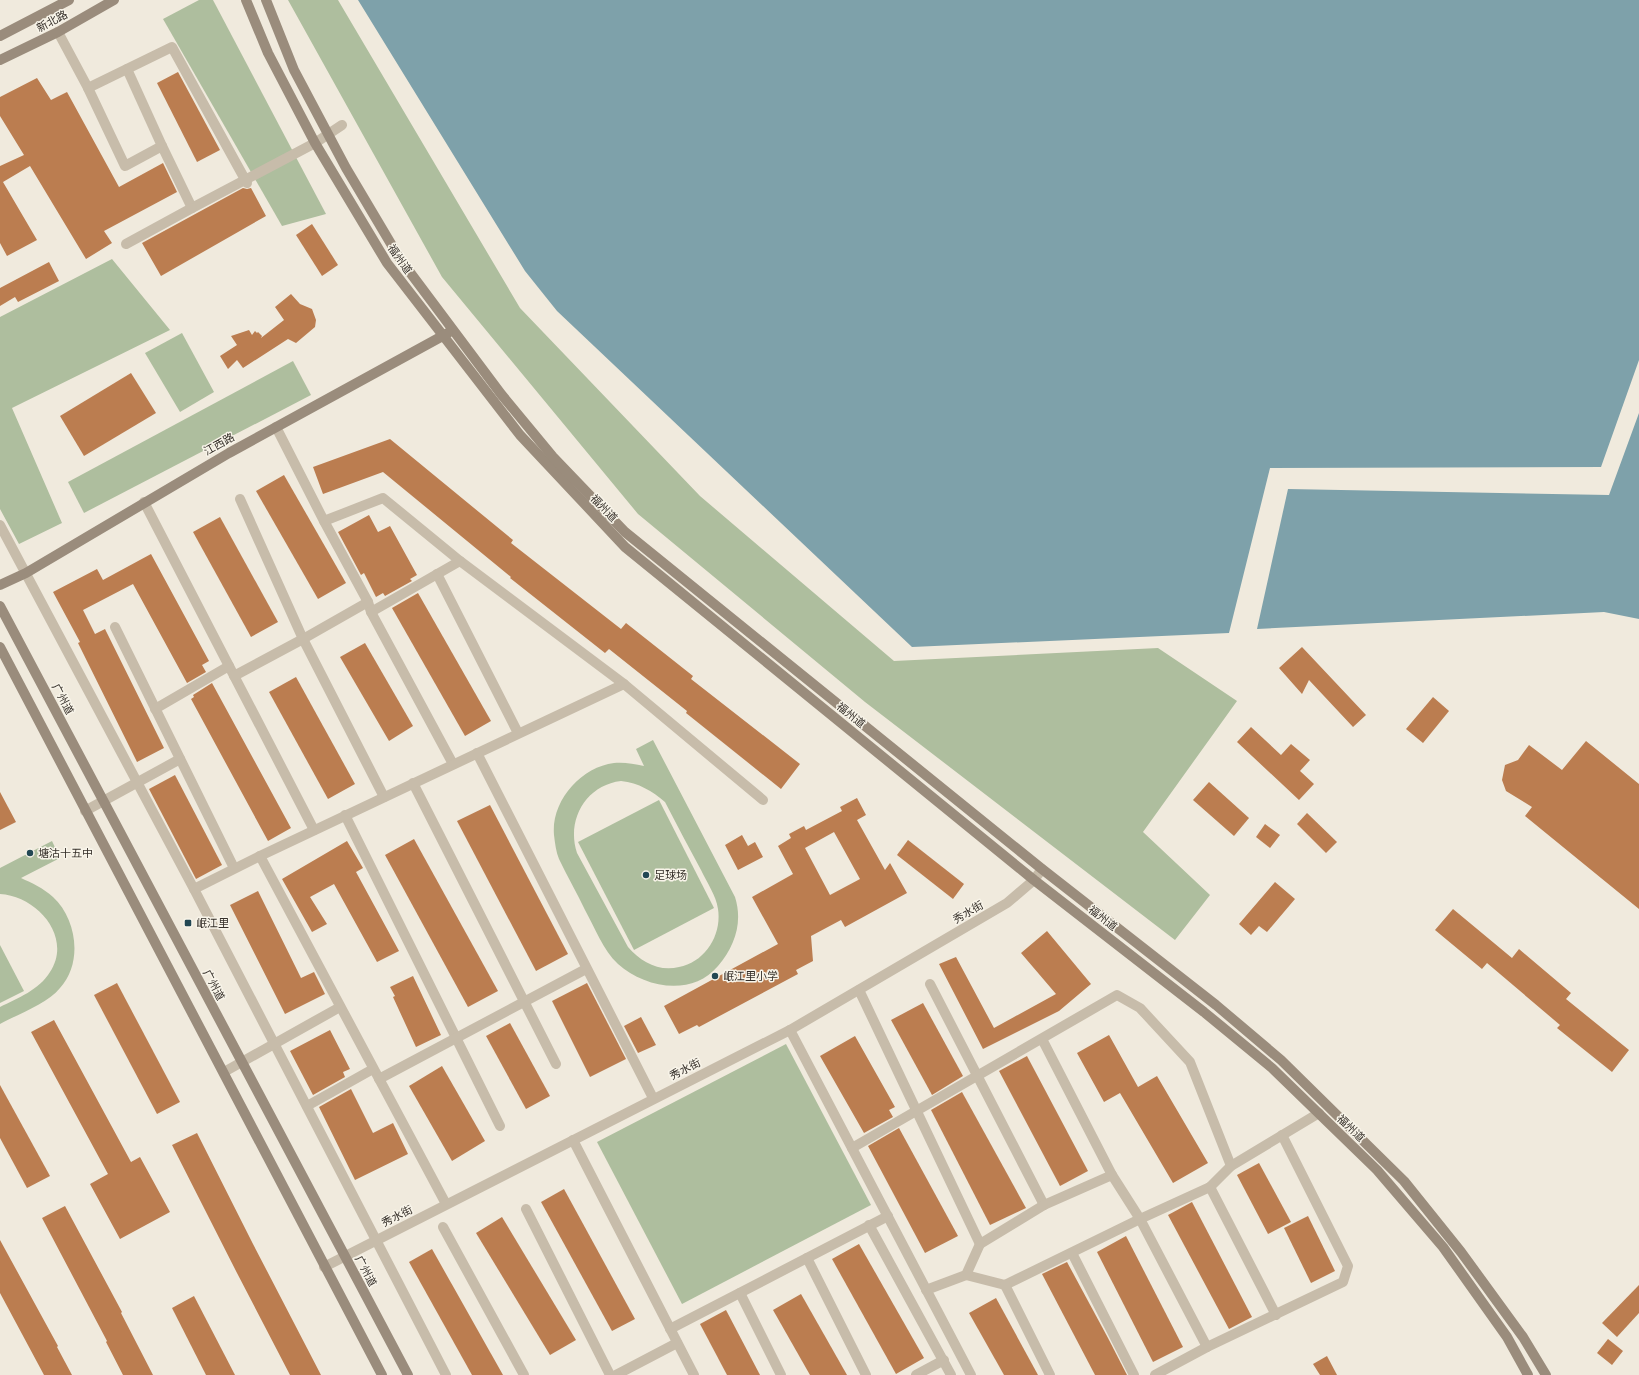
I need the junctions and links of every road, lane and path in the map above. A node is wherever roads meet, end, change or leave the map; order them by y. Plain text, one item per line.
1 (69, 0) edge
2 (114, 0) edge
3 (246, 0) edge
4 (266, 0) edge
5 (58, 32) junction
6 (0, 36) edge
7 (0, 60) edge
8 (127, 69) junction
9 (88, 88) junction
10 (342, 125) dead end
11 (328, 134) junction
12 (315, 143) junction
13 (162, 146) junction
14 (247, 181) junction
15 (192, 208) junction
16 (126, 244) dead end
17 (454, 330) junction
18 (442, 336) junction
19 (276, 427) junction
20 (240, 499) dead end
21 (144, 502) junction
22 (324, 521) junction
23 (0, 525) edge
24 (460, 561) junction
25 (26, 573) junction
26 (437, 574) junction
27 (0, 585) edge
28 (368, 602) junction
29 (0, 606) edge
30 (371, 612) junction
31 (115, 627) dead end
32 (303, 640) junction
33 (0, 647) edge
34 (229, 666) junction
35 (234, 676) junction
36 (624, 684) junction
37 (155, 709) junction
38 (518, 733) junction
39 (477, 753) junction
40 (180, 759) junction
41 (453, 764) junction
42 (138, 782) junction
43 (413, 783) junction
44 (384, 797) junction
45 (763, 800) dead end
46 (103, 801) junction
47 (85, 811) junction
48 (345, 816) junction
49 (314, 830) junction
50 (260, 856) junction
51 (234, 868) junction
52 (1042, 869) junction
53 (1034, 880) junction
54 (194, 889) junction
55 (586, 969) junction
56 (930, 984) dead end
57 (859, 990) junction
58 (525, 1000) junction
59 (340, 1007) junction
60 (790, 1030) junction
61 (457, 1038) junction
62 (1042, 1039) junction
63 (274, 1044) junction
64 (242, 1062) junction
65 (556, 1064) dead end
66 (374, 1069) junction
67 (224, 1072) junction
68 (977, 1076) junction
69 (379, 1079) junction
70 (653, 1098) junction
71 (307, 1106) junction
72 (917, 1111) junction
73 (1319, 1113) junction
74 (500, 1126) dead end
75 (1282, 1135) junction
76 (573, 1140) junction
77 (852, 1148) junction
78 (1231, 1166) junction
79 (1112, 1176) junction
80 (1210, 1187) junction
81 (446, 1204) junction
82 (1044, 1205) junction
83 (526, 1209) dead end
84 (888, 1216) junction
85 (1140, 1219) junction
86 (869, 1225) junction
87 (443, 1227) dead end
88 (376, 1239) junction
89 (980, 1244) junction
90 (1072, 1252) junction
91 (344, 1256) junction
92 (807, 1258) junction
93 (324, 1266) junction
94 (966, 1275) junction
95 (1004, 1285) junction
96 (926, 1290) junction
97 (740, 1293) junction
98 (1276, 1315) junction
99 (670, 1329) junction
100 (677, 1343) junction
101 (1207, 1347) junction
102 (944, 1360) junction
103 (382, 1375) edge
104 (408, 1375) edge
105 (446, 1375) edge
106 (524, 1375) edge
107 (610, 1375) edge
108 (616, 1375) edge
109 (694, 1375) edge
110 (781, 1375) edge
111 (866, 1375) edge
112 (916, 1375) edge
113 (951, 1375) edge
114 (971, 1375) edge
115 (1050, 1375) edge
116 (1134, 1375) edge
117 (1155, 1375) edge
118 (1528, 1375) edge
119 (1546, 1375) edge

1 - 6 main road, 新北路
2 - 5 main road, 新北路
3 - 12 main road, 福州道
4 - 11 main road, 福州道
5 - 7 main road, 新北路
5 - 9 street
8 - 9 street
8 - 13 street
8 - 14 street
9 - 13 street
10 - 11 street
11 - 12 street
11 - 17 main road, 福州道
12 - 14 street
12 - 18 main road, 福州道
13 - 15 street
14 - 15 street
15 - 16 street
17 - 18 main road, 江西路
17 - 52 main road, 福州道
18 - 19 main road, 江西路
18 - 53 main road, 福州道
19 - 21 main road, 江西路
19 - 22 street
20 - 32 street
21 - 25 main road, 江西路
21 - 34 street
22 - 24 street
22 - 28 street
23 - 25 street
24 - 26 street
24 - 36 street
25 - 27 main road, 江西路
25 - 42 street
26 - 30 street
26 - 38 street
28 - 30 street
28 - 32 street
29 - 46 main road, 广州道
30 - 41 street
31 - 37 street
32 - 35 street
32 - 44 street
33 - 47 main road
34 - 35 street
34 - 37 street
35 - 49 street
36 - 38 street
36 - 45 street
37 - 40 street
38 - 39 street
39 - 41 street
39 - 55 street
40 - 42 street
40 - 51 street
41 - 43 street
42 - 46 street
42 - 54 street
43 - 44 street
43 - 58 street
44 - 48 street
46 - 47 street
46 - 64 main road, 广州道
47 - 67 main road
48 - 49 street
48 - 61 street
49 - 50 street
50 - 51 street
50 - 59 street
51 - 54 street
52 - 53 street, 秀水街
52 - 119 main road, 福州道
53 - 57 street, 秀水街
53 - 73 main road, 福州道
54 - 63 street
55 - 58 street
55 - 70 street
56 - 68 street
57 - 60 street, 秀水街
57 - 72 street
58 - 61 street
58 - 65 street
59 - 63 street
59 - 66 street
60 - 70 street, 秀水街
60 - 77 street
61 - 69 street
61 - 74 street
62 - 68 street
62 - 78 street
62 - 79 street
63 - 64 street
63 - 71 street
64 - 67 street
64 - 91 main road, 广州道
66 - 69 street
66 - 71 street
67 - 93 main road
68 - 72 street
68 - 82 street
69 - 81 street
70 - 76 street, 秀水街
71 - 88 street
72 - 77 street
72 - 89 street
73 - 75 street
73 - 118 main road, 福州道
75 - 78 street
75 - 98 street
76 - 81 street, 秀水街
76 - 99 street
77 - 84 street
78 - 80 street
79 - 82 street
79 - 85 street
80 - 85 street
80 - 98 street
81 - 88 street, 秀水街
82 - 89 street
83 - 107 street
84 - 86 street
84 - 96 street
85 - 90 street
85 - 101 street
86 - 92 street
86 - 102 street
87 - 106 street
88 - 91 street, 秀水街
88 - 105 street
89 - 94 street
90 - 95 street
90 - 116 street
91 - 93 street, 秀水街
91 - 104 main road, 广州道
92 - 97 street
92 - 111 street
93 - 103 main road
94 - 95 street
94 - 96 street
95 - 115 street
96 - 114 street
97 - 99 street
97 - 110 street
98 - 101 street
99 - 100 street
100 - 108 street
100 - 109 street
101 - 117 street
102 - 112 street
102 - 113 street

